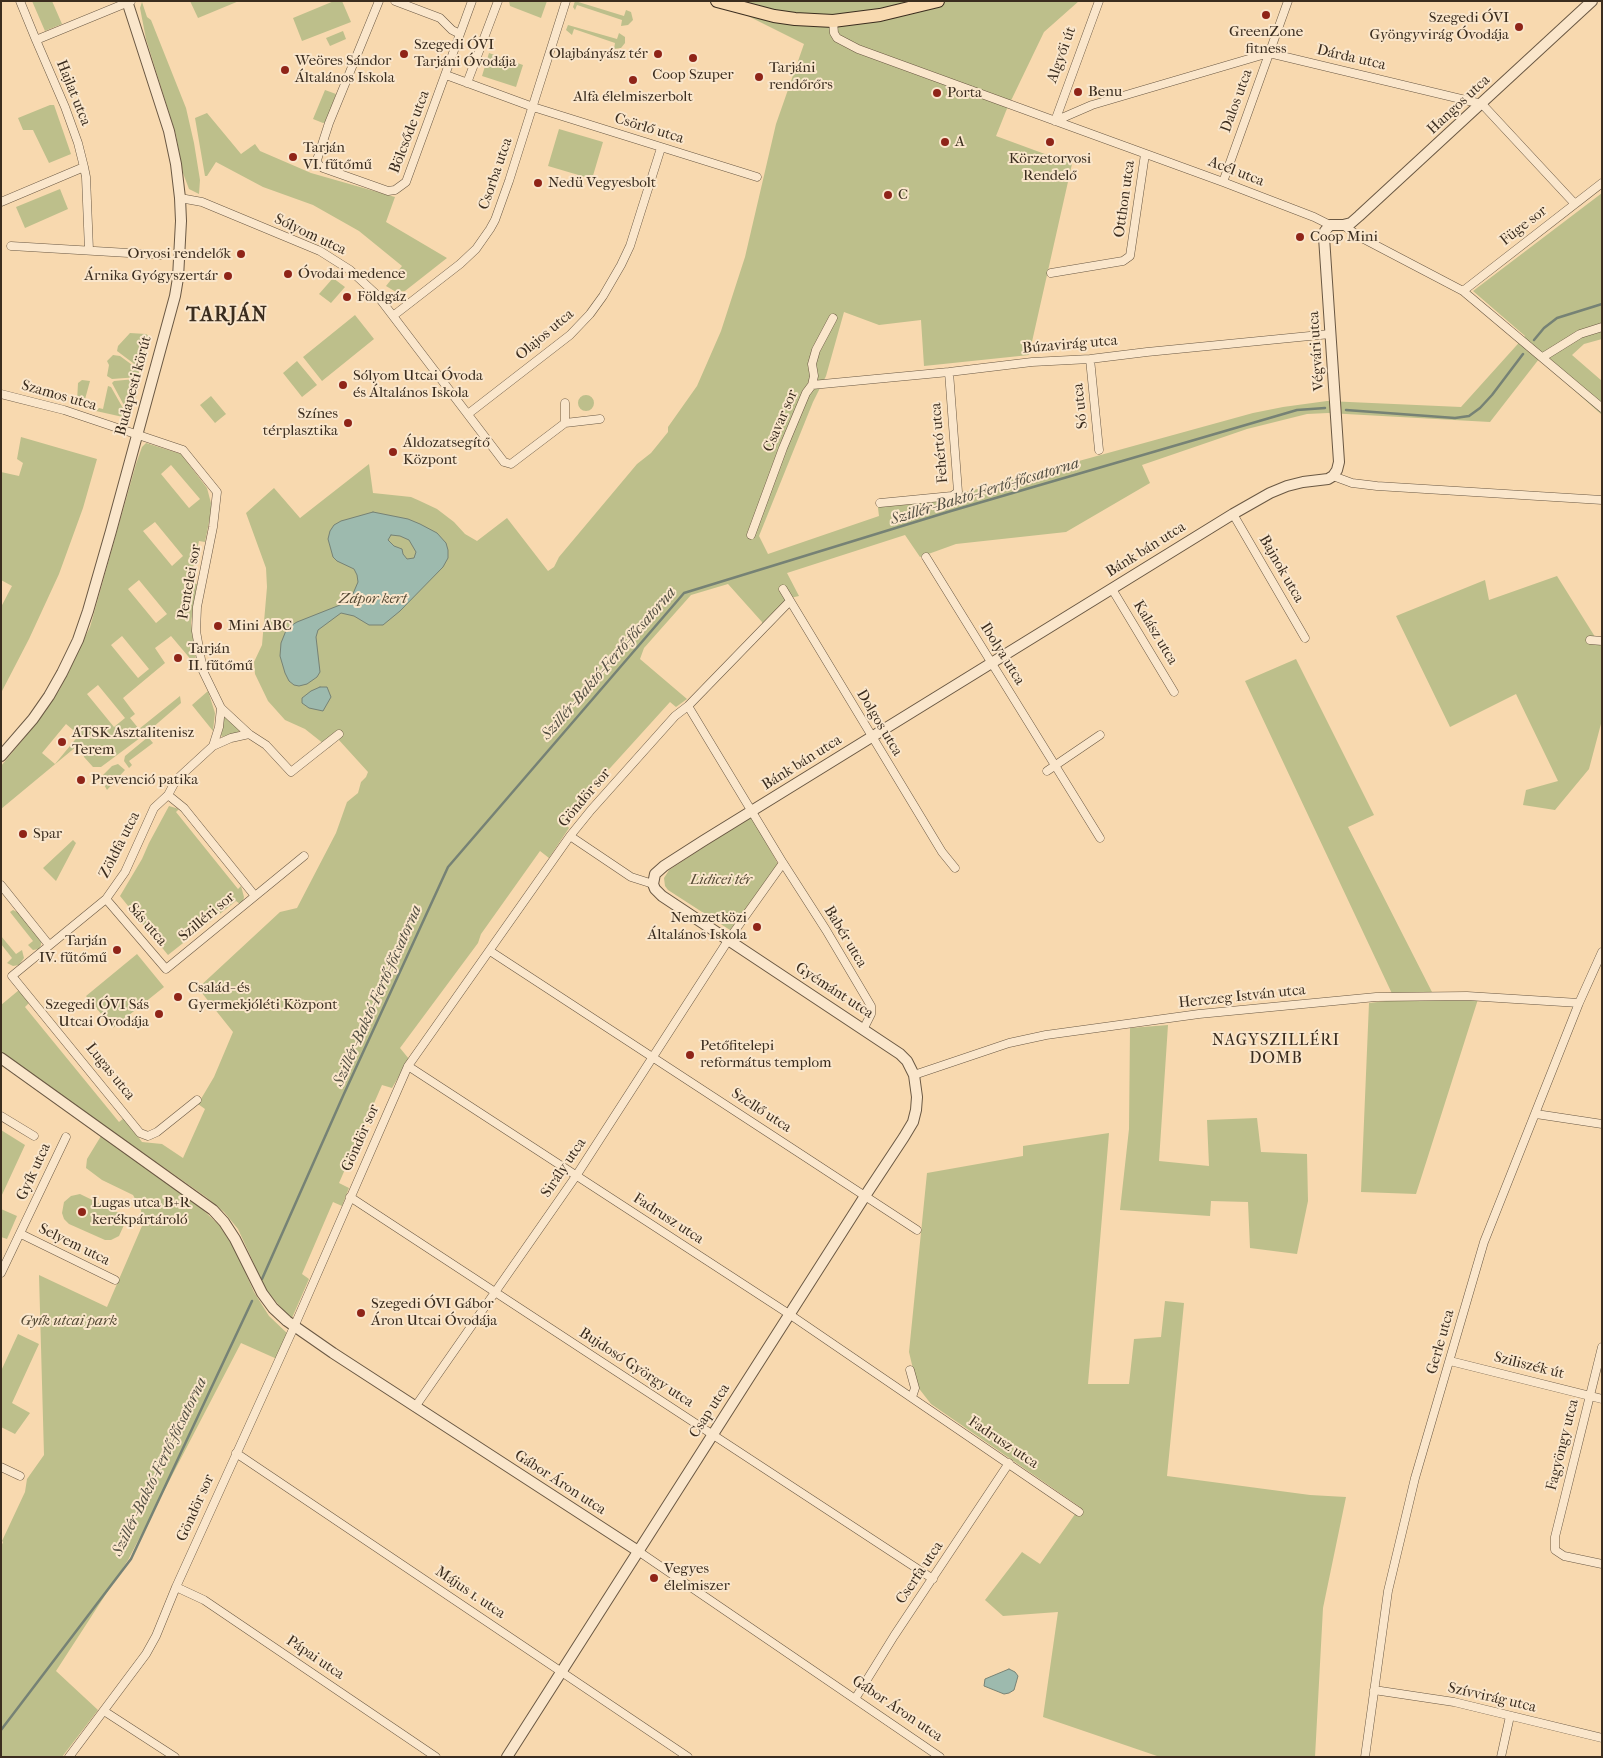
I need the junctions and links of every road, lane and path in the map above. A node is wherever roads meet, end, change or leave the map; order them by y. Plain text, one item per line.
1 (20, 1) edge
2 (379, 1) edge
3 (395, 1) edge
4 (472, 1) edge
5 (498, 1) edge
6 (566, 1) edge
7 (717, 1) edge
8 (938, 1) edge
9 (1098, 1) edge
10 (1288, 1) edge
11 (1592, 1) edge
12 (128, 2) edge
13 (833, 21) junction
14 (460, 34) junction
15 (36, 40) junction
16 (1269, 53) junction
17 (446, 75) junction
18 (467, 83) junction
19 (1482, 104) junction
20 (533, 107) junction
21 (1056, 121) junction
22 (661, 148) junction
23 (1145, 154) junction
24 (84, 166) junction
25 (758, 177) dead end
26 (1223, 182) junction
27 (1602, 183) edge
28 (180, 198) junction
29 (1, 202) edge
30 (1575, 204) junction
31 (1330, 225) junction
32 (1342, 225) junction
33 (12, 246) dead end
34 (89, 250) junction
35 (162, 255) dead end
36 (1051, 273) dead end
37 (1463, 290) junction
38 (393, 316) junction
39 (832, 318) dead end
40 (1602, 327) edge
41 (1330, 334) junction
42 (1543, 357) junction
43 (1090, 359) junction
44 (948, 372) junction
45 (812, 385) junction
46 (1, 394) edge
47 (565, 403) dead end
48 (1602, 408) edge
49 (468, 414) junction
50 (600, 419) dead end
51 (565, 423) junction
52 (137, 434) junction
53 (1099, 450) dead end
54 (1333, 476) junction
55 (1602, 500) edge
56 (880, 503) dead end
57 (1233, 514) junction
58 (751, 535) dead end
59 (926, 557) dead end
60 (783, 589) dead end
61 (1112, 589) junction
62 (790, 602) junction
63 (1305, 638) dead end
64 (1590, 640) dead end
65 (1602, 641) edge
66 (991, 663) junction
67 (1174, 692) dead end
68 (688, 706) junction
69 (221, 708) junction
70 (249, 734) junction
71 (339, 734) dead end
72 (1100, 735) dead end
73 (872, 737) junction
74 (213, 746) junction
75 (1, 756) edge
76 (1055, 766) junction
77 (1047, 772) dead end
78 (168, 795) junction
79 (753, 811) junction
80 (570, 836) junction
81 (1100, 838) dead end
82 (304, 856) dead end
83 (783, 863) junction
84 (955, 868) dead end
85 (653, 884) junction
86 (1, 885) edge
87 (255, 896) junction
88 (106, 899) junction
89 (729, 940) junction
90 (50, 945) junction
91 (490, 951) junction
92 (1602, 952) edge
93 (166, 969) joint
94 (12, 976) joint
95 (1579, 1003) junction
96 (864, 1028) junction
97 (654, 1057) junction
98 (1, 1058) edge
99 (408, 1066) junction
100 (914, 1075) junction
101 (197, 1100) dead end
102 (1536, 1114) junction
103 (1, 1116) edge
104 (1602, 1124) edge
105 (34, 1136) dead end
106 (66, 1137) dead end
107 (576, 1176) junction
108 (865, 1196) junction
109 (350, 1197) junction
110 (917, 1230) dead end
111 (21, 1234) junction
112 (1, 1273) edge
113 (114, 1280) dead end
114 (495, 1292) junction
115 (789, 1314) junction
116 (294, 1327) junction
117 (1602, 1347) edge
118 (1450, 1361) junction
119 (910, 1370) dead end
120 (1590, 1396) junction
121 (912, 1397) junction
122 (1602, 1399) edge
123 (416, 1407) junction
124 (713, 1434) junction
125 (236, 1453) junction
126 (1009, 1462) junction
127 (1, 1467) edge
128 (20, 1476) dead end
129 (1079, 1512) dead end
130 (638, 1552) junction
131 (1602, 1564) edge
132 (933, 1579) junction
133 (176, 1587) junction
134 (562, 1671) junction
135 (1374, 1690) junction
136 (855, 1699) junction
137 (104, 1711) junction
138 (1510, 1716) junction
139 (1602, 1738) edge
140 (937, 1756) edge
141 (69, 1757) edge
142 (175, 1757) edge
143 (436, 1757) edge
144 (507, 1757) edge
145 (688, 1757) edge
146 (1365, 1757) edge
147 (1501, 1757) edge

1 - 15 street, Hajlat utca
2 - 17 street, Bölcsőde utca
3 - 14 street
4 - 14 street, Bölcsőde utca
5 - 18 street
6 - 20 street, Csorba utca
7 - 13 main road
8 - 13 main road
9 - 21 street, Algyői út
10 - 16 street, Dalos utca
11 - 19 street, Hangos utca
12 - 15 street
12 - 28 street, Budapesti körút
13 - 21 street, Acél utca
14 - 17 street, Bölcsőde utca
15 - 24 street, Hajlat utca
16 - 19 street, Dárda utca
16 - 21 street, Dárda utca
16 - 26 street, Dalos utca
17 - 18 street, Csörlő utca
18 - 20 street, Csörlő utca
19 - 30 street
19 - 32 street, Hangos utca
20 - 22 street, Csörlő utca
20 - 38 street, Csorba utca
21 - 23 street, Acél utca
22 - 25 street, Csörlő utca
22 - 49 street, Olajos utca
23 - 26 street, Acél utca
23 - 36 street, Otthon utca
24 - 29 street
24 - 34 street
26 - 31 street, Acél utca
27 - 30 street, Füge sor
28 - 38 street, Sólyom utca
28 - 52 street, Budapesti körút
30 - 37 street, Füge sor
31 - 32 street, Acél utca
31 - 41 street, Végvári utca
32 - 37 street
33 - 34 street
34 - 35 street
37 - 42 street
38 - 49 street, Sólyom utca
39 - 45 street, Csavar sor
40 - 42 street
41 - 43 street, Búzavirág utca
41 - 54 street, Végvári utca
42 - 48 street
43 - 44 street, Búzavirág utca
43 - 53 street, Só utca
44 - 45 street, Búzavirág utca
44 - 56 street, Fehértó utca
45 - 58 street, Csavar sor
46 - 52 street, Szamos utca
47 - 51 street
49 - 51 street, Sólyom utca
50 - 51 street
52 - 69 street, Pentelei sor
52 - 75 street, Budapesti körút
54 - 55 street
54 - 57 street, Bánk bán utca
57 - 61 street, Bánk bán utca
57 - 63 street, Bajnok utca
59 - 66 street, Ibolya utca
60 - 62 street, Dolgos utca
61 - 66 street, Bánk bán utca
61 - 67 street, Kalász utca
62 - 68 street, Göndör sor
62 - 73 street, Dolgos utca
64 - 65 street
66 - 73 street, Bánk bán utca
66 - 76 street, Ibolya utca
68 - 79 street
68 - 80 street, Göndör sor
69 - 70 street, Pentelei sor
69 - 74 street
70 - 71 street, Pentelei sor
70 - 74 street, Zöldfa utca
72 - 76 street
73 - 79 street, Bánk bán utca
73 - 84 street, Dolgos utca
74 - 78 street, Zöldfa utca
76 - 77 street
76 - 81 street, Ibolya utca
78 - 87 street
78 - 88 street, Zöldfa utca
79 - 83 street
79 - 85 street
80 - 85 street
80 - 91 street, Göndör sor
82 - 87 street, Szilléri sor
83 - 89 street
83 - 96 street, Babér utca
85 - 89 street
86 - 90 street
87 - 93 street, Szilléri sor
88 - 90 street, Zöldfa utca
88 - 93 street, Sás utca
89 - 96 street, Gyémánt utca
89 - 97 street, Sirály utca
90 - 94 street, Zöldfa utca
91 - 97 street, Szellő utca
91 - 99 street, Göndör sor
92 - 95 street, Gerle utca
94 - 101 street, Lugas utca
95 - 100 street, Herczeg István utca
95 - 102 street, Gerle utca
96 - 100 street, Gyémánt utca
97 - 107 street, Sirály utca
97 - 108 street, Szellő utca
98 - 116 street, Gábor Áron utca
99 - 107 street, Fadrusz utca
99 - 109 street, Göndör sor
100 - 108 street, Csap utca
102 - 104 street
102 - 118 street, Gerle utca
103 - 105 street
106 - 111 street, Gyík utca
107 - 114 street, Sirály utca
107 - 115 street, Fadrusz utca
108 - 110 street, Szellő utca
108 - 115 street, Csap utca
109 - 114 street, Bujdosó György utca
109 - 116 street, Göndör sor
111 - 112 street, Gyík utca
111 - 113 street, Selyem utca
114 - 123 street, Sirály utca
114 - 124 street, Bujdosó György utca
115 - 121 street, Fadrusz utca
115 - 124 street, Csap utca
116 - 123 street, Gábor Áron utca
116 - 125 street, Göndör sor
117 - 120 street, Fagyöngy utca
118 - 120 street, Sziliszék út
118 - 135 street, Gerle utca
119 - 121 street
120 - 122 street, Sziliszék út
120 - 131 street, Fagyöngy utca
121 - 126 street, Fadrusz utca
123 - 130 street, Gábor Áron utca
124 - 130 street, Csap utca
124 - 132 street, Bujdosó György utca
125 - 133 street, Göndör sor
125 - 134 street, Május 1. utca
126 - 129 street, Fadrusz utca
126 - 132 street, Cserfa utca
127 - 128 street
130 - 134 street, Csap utca
130 - 136 street, Gábor Áron utca
132 - 136 street, Cserfa utca
133 - 137 street, Göndör sor
133 - 143 street, Pápai utca
134 - 144 street, Csap utca
134 - 145 street, Május 1. utca
135 - 138 street, Szívvirág utca
135 - 146 street, Gerle utca
136 - 140 street, Gábor Áron utca
137 - 141 street, Göndör sor
137 - 142 street
138 - 139 street, Szívvirág utca
138 - 147 street

